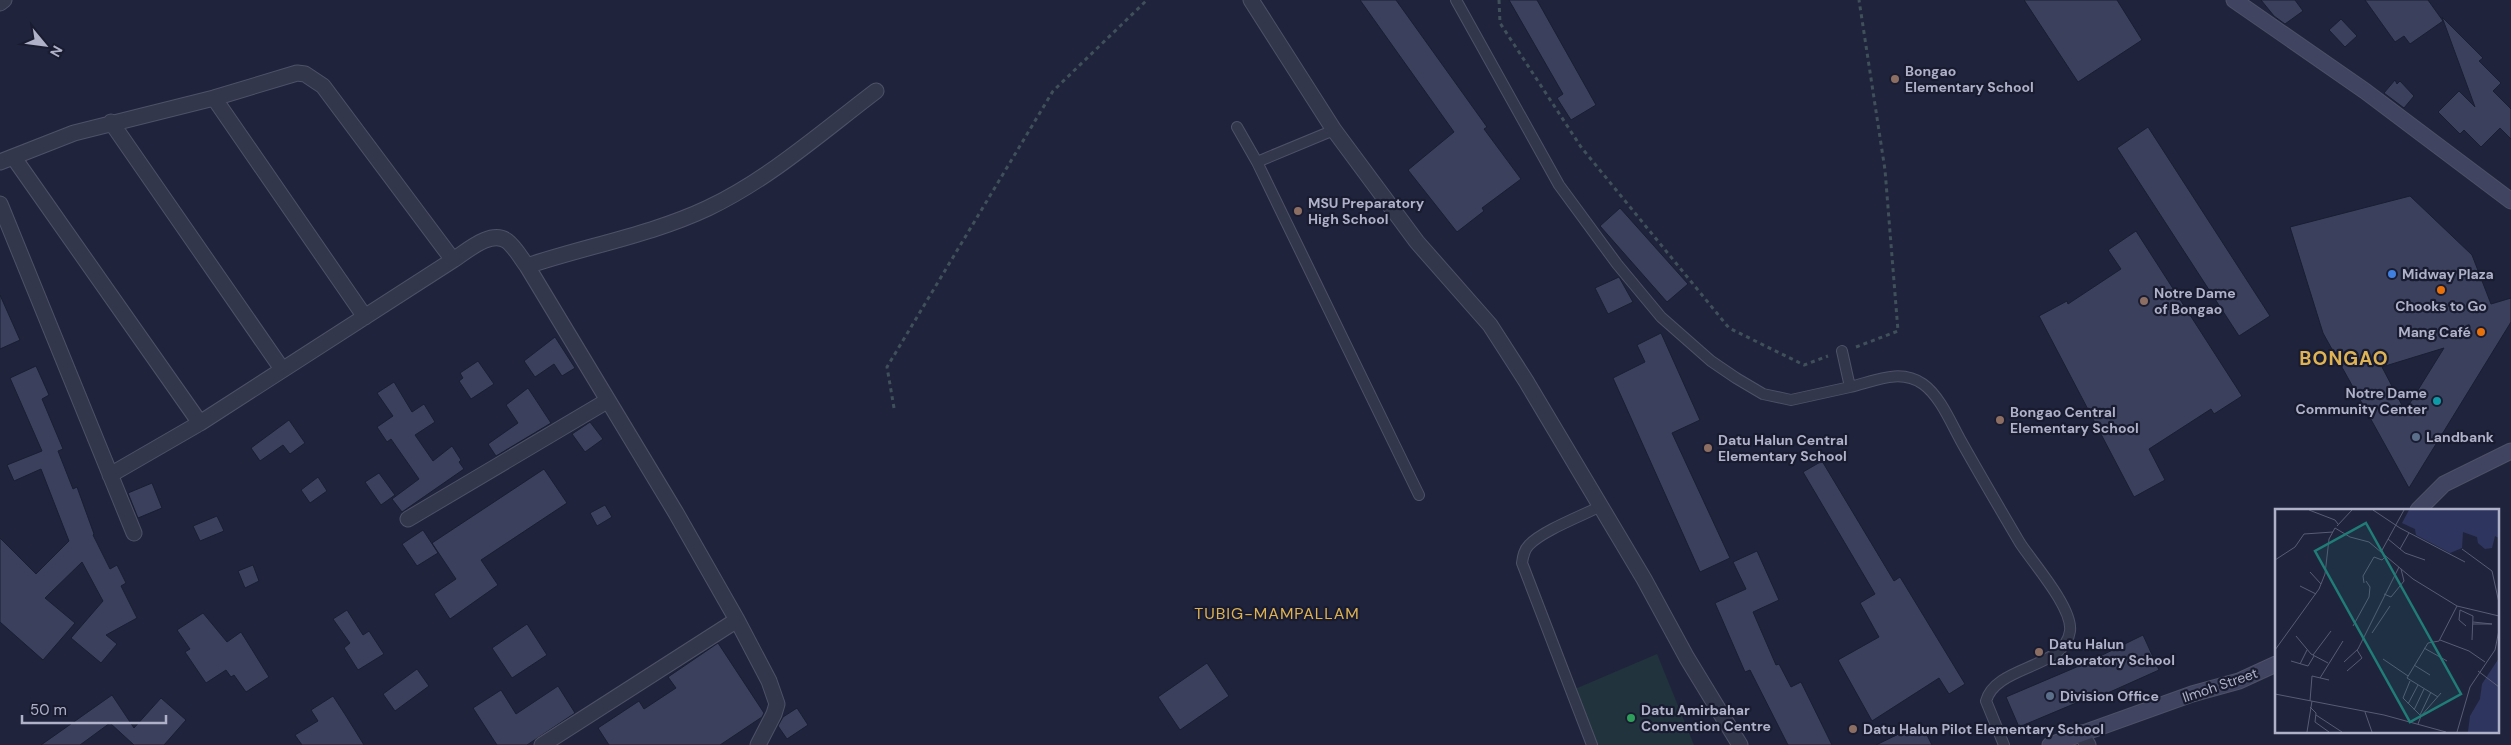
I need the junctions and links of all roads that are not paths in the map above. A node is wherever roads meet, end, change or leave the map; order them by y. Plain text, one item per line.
1 (4, 0) edge
2 (1251, 0) edge
3 (1456, 0) edge
4 (2234, 0) edge
5 (0, 3) edge
6 (876, 91) dead end
7 (214, 98) junction
8 (111, 122) junction
9 (1237, 127) dead end
10 (1334, 130) junction
11 (7, 160) edge
12 (1257, 162) junction
13 (2511, 201) edge
14 (0, 204) edge
15 (453, 260) junction
16 (527, 266) junction
17 (365, 317) junction
18 (1842, 352) road end
19 (282, 368) junction
20 (1850, 387) junction
21 (607, 402) junction
22 (200, 423) junction
23 (2511, 451) edge
24 (110, 475) junction
25 (1419, 495) dead end
26 (1599, 507) junction
27 (2419, 509) edge
28 (408, 519) dead end
29 (134, 533) dead end
30 (738, 620) junction
31 (2275, 664) edge
32 (2085, 739) edge
33 (542, 745) edge
34 (758, 745) edge
35 (1592, 745) edge
36 (1740, 745) edge
37 (2004, 745) edge
38 (2050, 745) edge

1 - 5 street
2 - 10 street
3 - 20 lane
4 - 13 street
6 - 16 street
7 - 8 street
7 - 15 street
7 - 17 street
8 - 11 street
8 - 19 street
9 - 12 lane
10 - 12 lane
10 - 26 street
11 - 22 street
12 - 25 lane
14 - 24 street
15 - 16 street
15 - 17 street
16 - 21 street
17 - 19 street
18 - 20 lane
19 - 22 street
20 - 37 lane
21 - 28 street
21 - 30 street
22 - 24 street
23 - 27 street
24 - 29 street
26 - 35 lane
26 - 36 street
30 - 33 street
30 - 34 street
31 - 32 street, Ilmoh Street
32 - 38 street, Ilmoh Street

